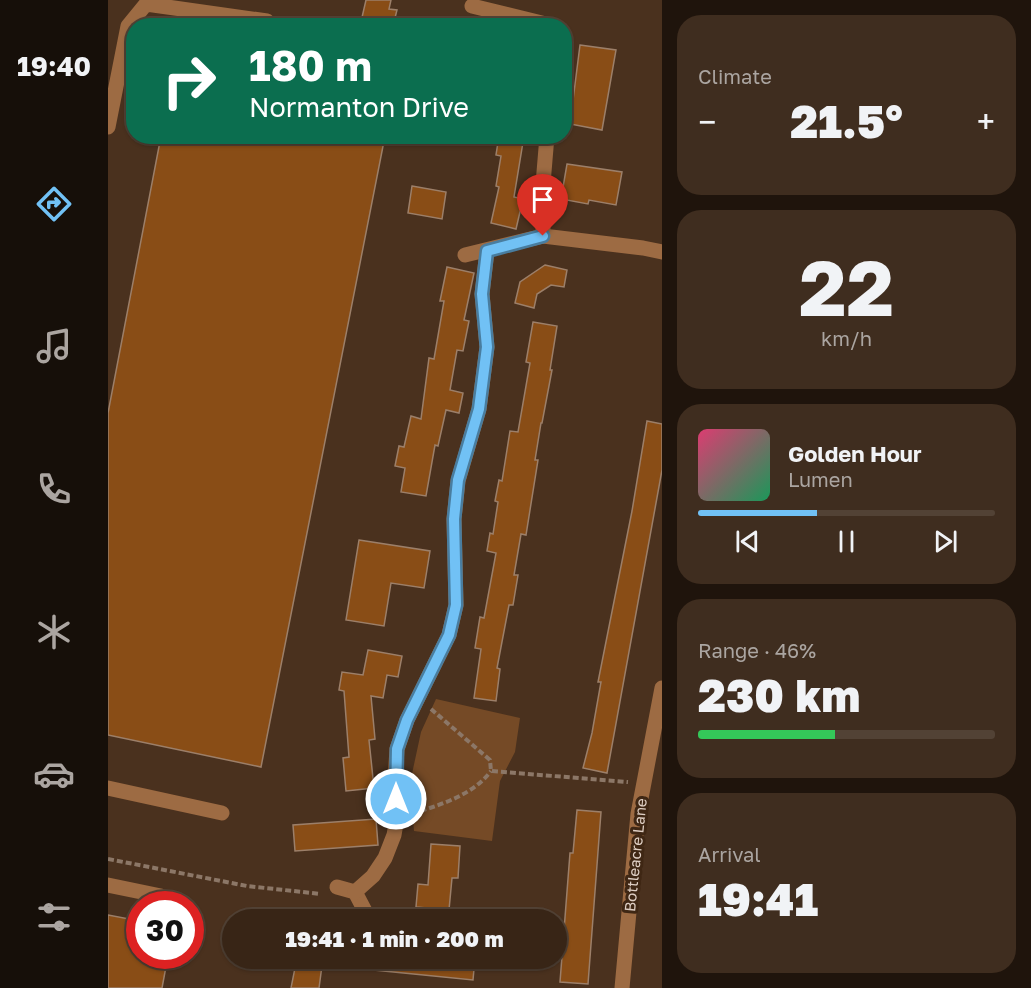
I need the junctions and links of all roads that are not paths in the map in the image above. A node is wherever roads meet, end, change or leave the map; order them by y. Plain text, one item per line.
1 (190, 5) edge
2 (472, 6) dead end
3 (135, 18) edge
4 (253, 18) edge
5 (521, 18) edge
6 (126, 36) edge
7 (108, 127) edge
8 (546, 144) edge
9 (543, 236) junction
10 (487, 251) junction
11 (662, 252) edge
12 (465, 255) dead end
13 (662, 688) edge
14 (108, 788) edge
15 (222, 813) dead end
16 (108, 885) edge
17 (337, 887) road end
18 (136, 891) edge
19 (354, 892) junction
20 (364, 909) edge
21 (622, 988) edge

1 - 3 street
1 - 4 street
2 - 5 street
6 - 7 street
8 - 9 street
9 - 10 street
9 - 11 street
10 - 12 street
10 - 19 street
13 - 21 street, Bottleacre Lane
14 - 15 street
16 - 18 street
17 - 19 street
19 - 20 street

